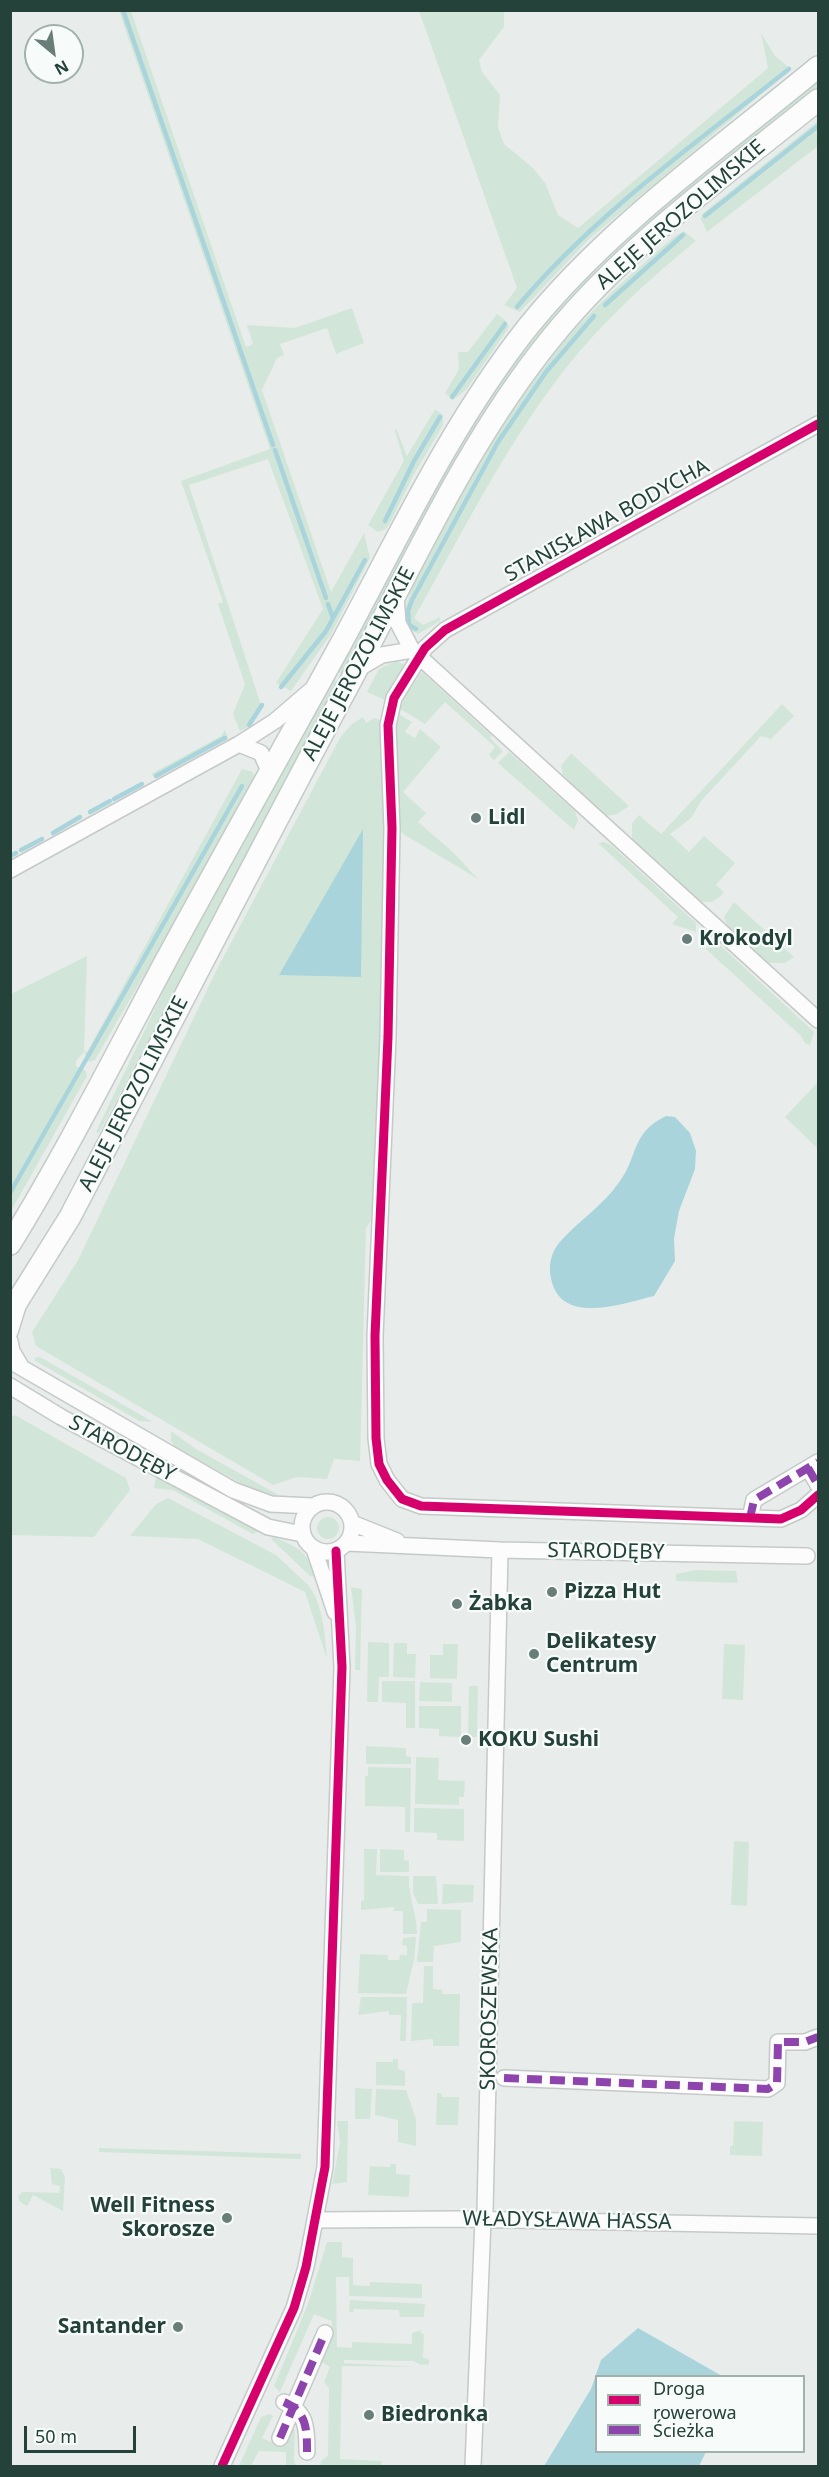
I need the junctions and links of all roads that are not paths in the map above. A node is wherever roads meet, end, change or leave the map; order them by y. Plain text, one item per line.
1 (819, 67) edge
2 (819, 100) edge
3 (819, 424) edge
4 (396, 593) junction
5 (416, 654) junction
6 (356, 670) junction
7 (321, 680) junction
8 (239, 744) junction
9 (270, 773) junction
10 (10, 870) edge
11 (819, 1020) edge
12 (10, 1244) edge
13 (16, 1304) edge
14 (10, 1332) edge
15 (10, 1341) edge
16 (16, 1364) edge
17 (10, 1386) edge
18 (813, 1465) edge
19 (819, 1485) edge
20 (819, 1495) edge
21 (312, 1506) junction
22 (750, 1518) junction
23 (352, 1523) junction
24 (302, 1534) junction
25 (405, 1544) junction
26 (341, 1547) junction
27 (314, 1549) junction
28 (500, 1550) junction
29 (807, 1556) dead end
30 (342, 1630) junction
31 (819, 2037) edge
32 (504, 2078) dead end
33 (316, 2220) junction
34 (483, 2220) junction
35 (819, 2226) edge
36 (325, 2333) dead end
37 (289, 2404) junction
38 (280, 2438) dead end
39 (307, 2452) dead end
40 (222, 2466) edge
41 (473, 2466) edge

1 - 7 main road, ALEJE JEROZOLIMSKIE
2 - 4 main road, ALEJE JEROZOLIMSKIE
3 - 5 street, STANISŁAWA BODYCHA
4 - 5 street
4 - 6 main road, ALEJE JEROZOLIMSKIE
5 - 6 street
5 - 11 street
5 - 22 street, STANISŁAWA BODYCHA
6 - 13 main road, ALEJE JEROZOLIMSKIE
7 - 8 street
7 - 9 main road, ALEJE JEROZOLIMSKIE
8 - 9 street
8 - 10 street
9 - 12 main road, ALEJE JEROZOLIMSKIE
13 - 14 street
15 - 16 street, STARODĘBY
16 - 21 street, STARODĘBY
17 - 24 street, STARODĘBY
18 - 19 street
18 - 22 street
20 - 22 street, STANISŁAWA BODYCHA
21 - 23 street
21 - 24 street
23 - 25 street, STARODĘBY
23 - 26 street
24 - 27 street
25 - 26 street, STARODĘBY
25 - 28 street, STARODĘBY
26 - 27 street
26 - 30 street
27 - 30 street
28 - 29 street, STARODĘBY
28 - 34 street, SKOROSZEWSKA
30 - 33 street
31 - 32 street
33 - 34 street, WŁADYSŁAWA HASSA
33 - 40 street
34 - 35 street, WŁADYSŁAWA HASSA
34 - 41 street, SKOROSZEWSKA
36 - 37 street
37 - 38 street
37 - 39 street

